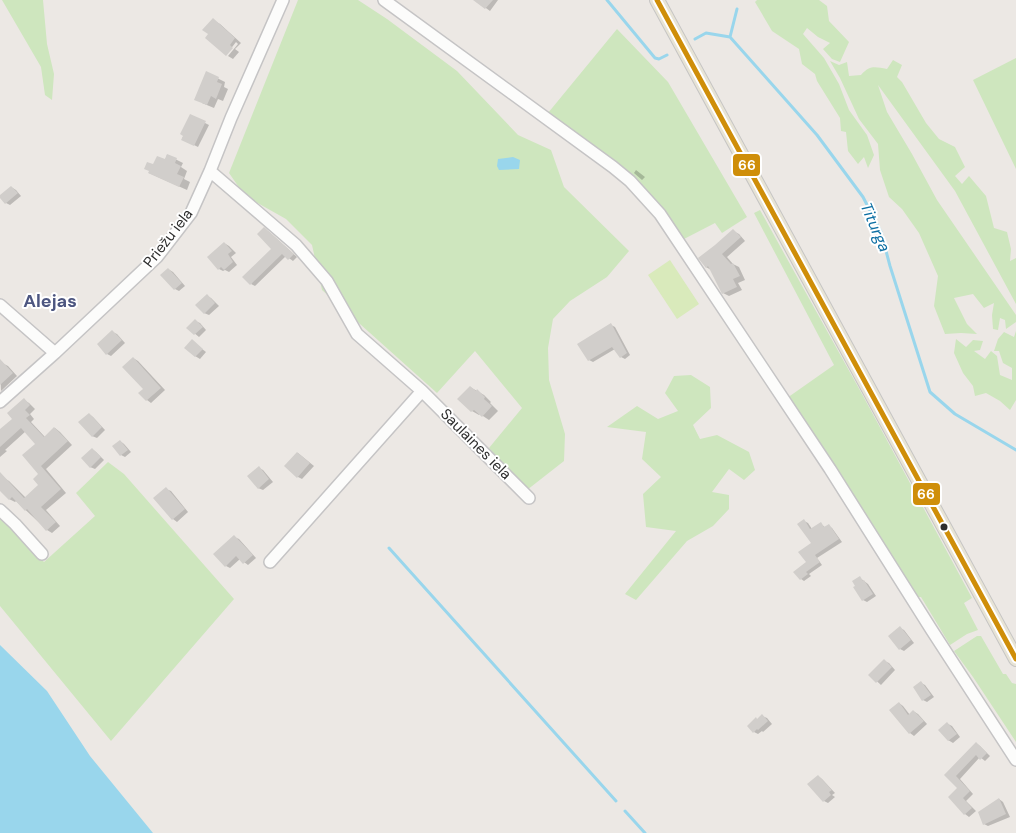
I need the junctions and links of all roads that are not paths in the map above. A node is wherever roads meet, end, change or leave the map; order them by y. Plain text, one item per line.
1 (283, 0) edge
2 (384, 0) edge
3 (657, 0) edge
4 (210, 171) junction
5 (0, 305) edge
6 (55, 353) junction
7 (422, 391) junction
8 (0, 402) edge
9 (529, 498) dead end
10 (0, 510) edge
11 (42, 554) dead end
12 (270, 562) dead end
13 (1016, 659) edge
14 (1016, 760) edge

1 - 4 street, Priežu iela
2 - 14 street
3 - 13 main road
4 - 6 street, Priežu iela
4 - 7 street, Saulaines iela
5 - 6 street
6 - 8 street, Priežu iela
7 - 9 street, Saulaines iela
7 - 12 street
10 - 11 street

